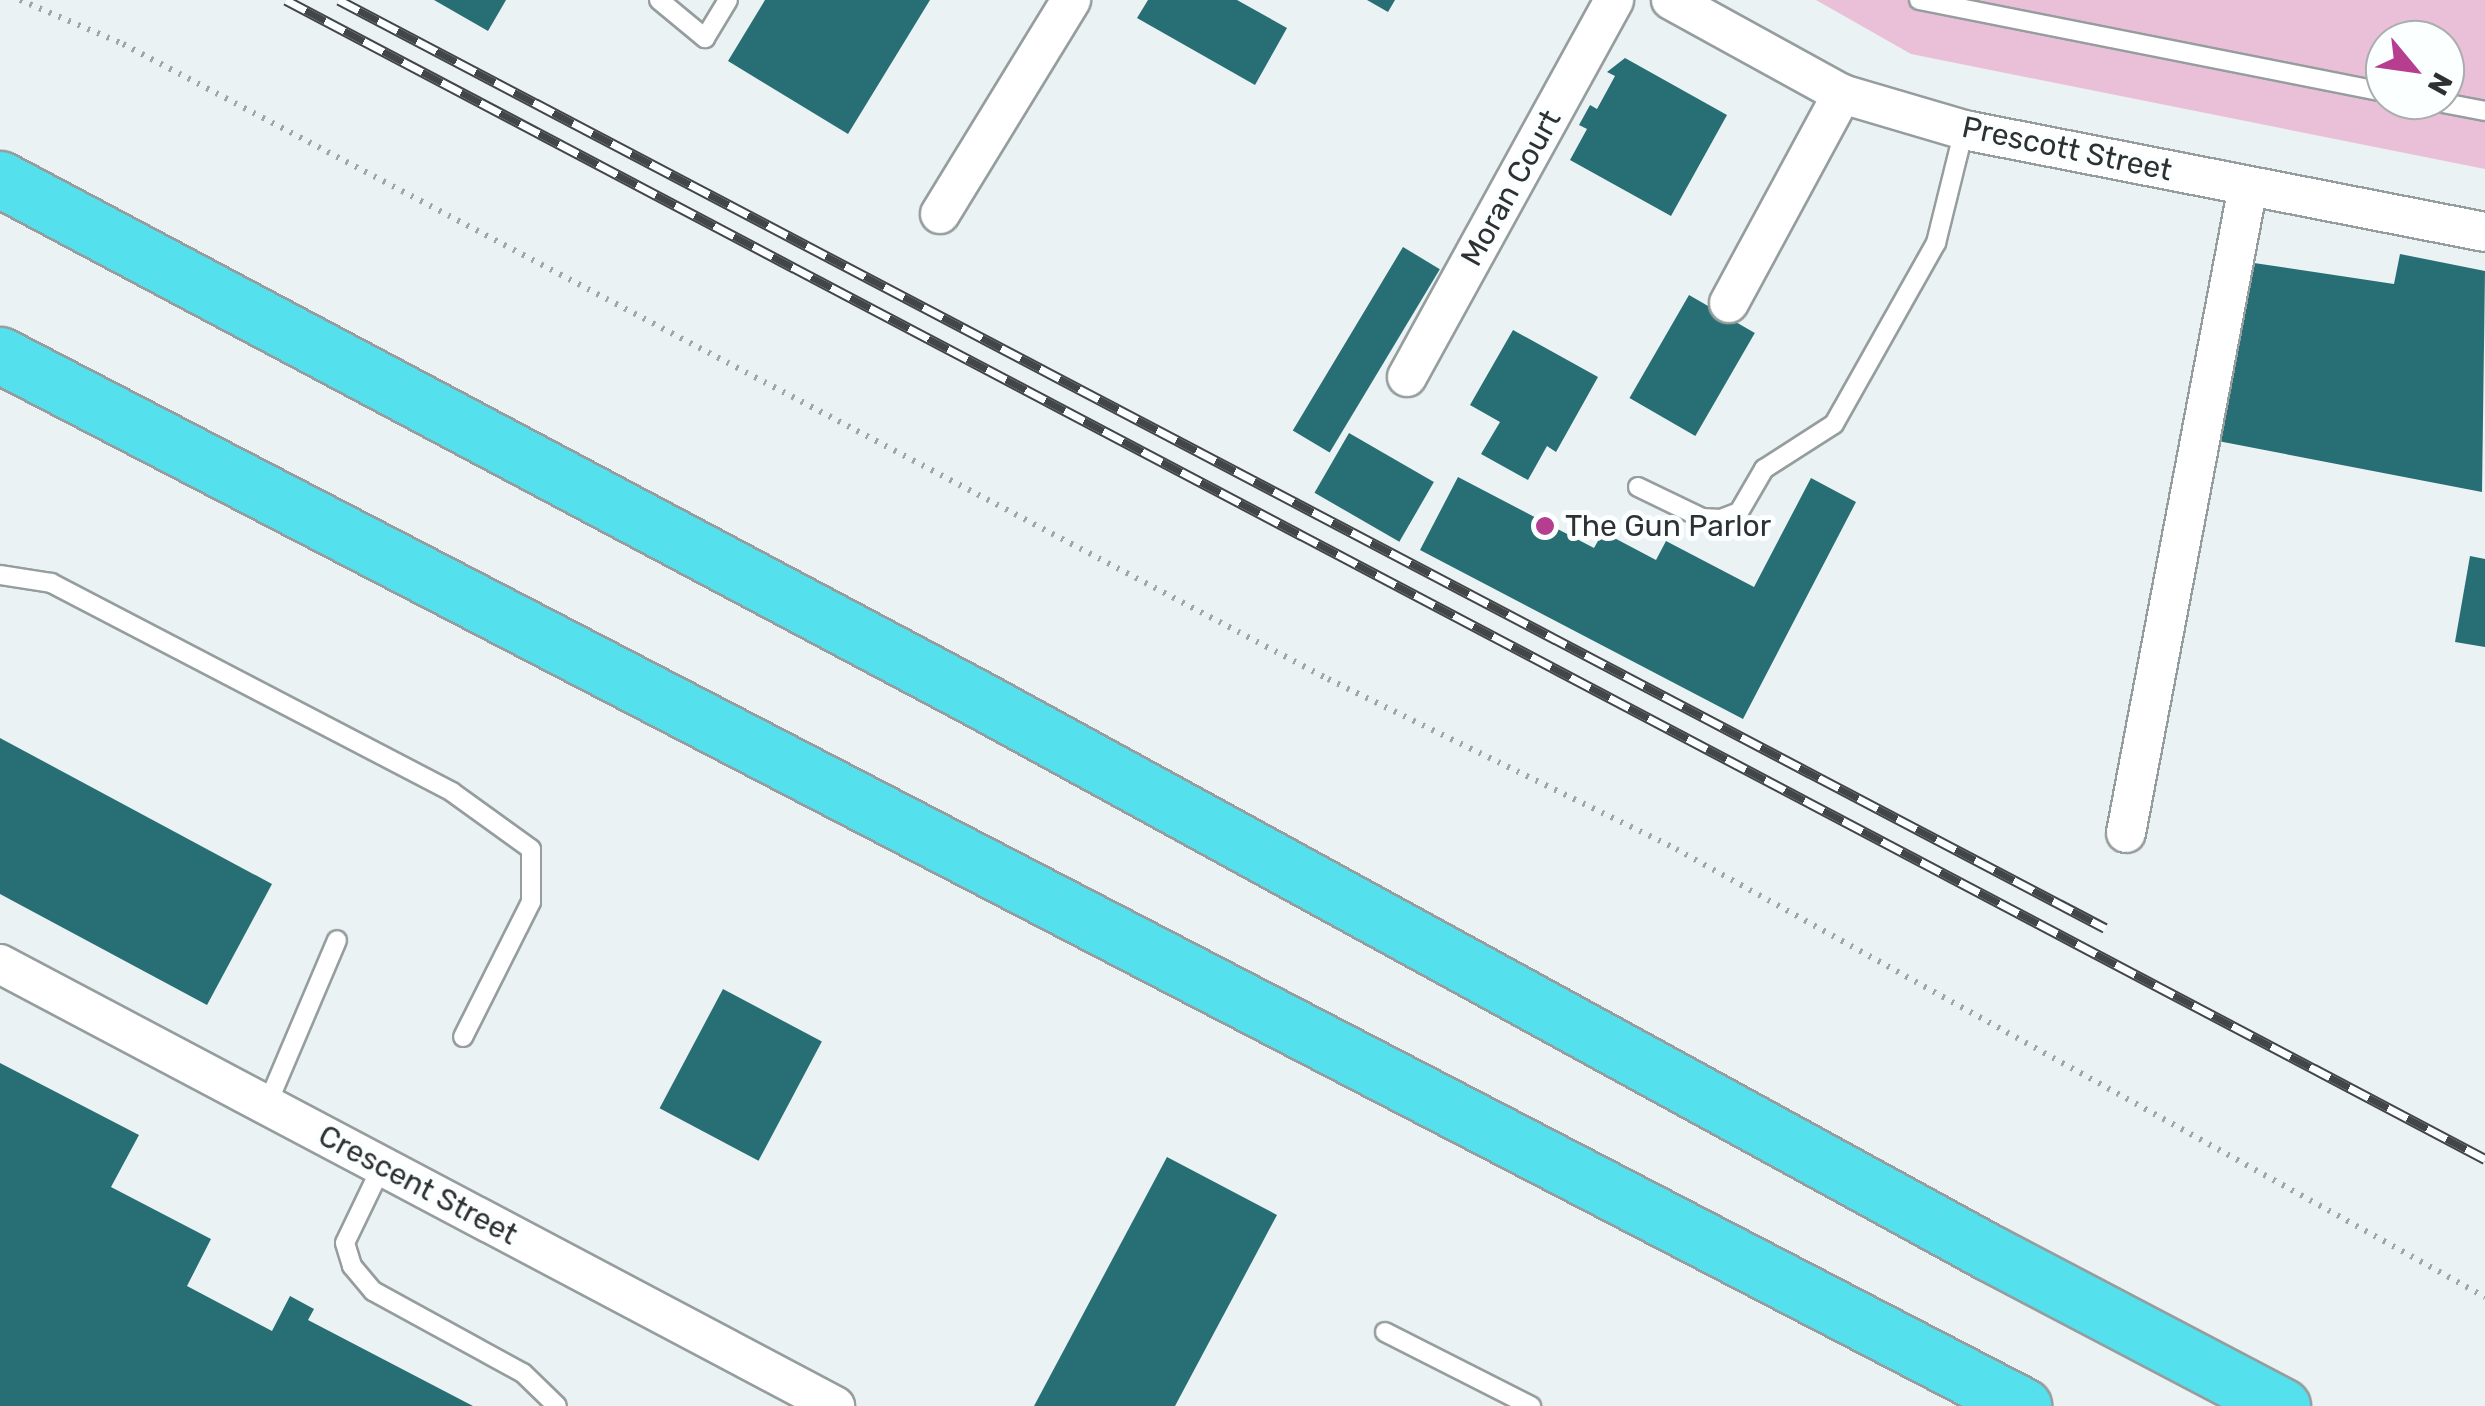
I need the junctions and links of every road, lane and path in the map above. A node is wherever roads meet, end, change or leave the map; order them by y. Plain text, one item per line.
1 (20, 0) edge
2 (660, 0) edge
3 (728, 0) edge
4 (1071, 0) edge
5 (1614, 0) edge
6 (1672, 0) edge
7 (1918, 0) edge
8 (2365, 88) edge
9 (1842, 94) junction
10 (1964, 130) junction
11 (0, 178) edge
12 (2248, 186) junction
13 (940, 214) dead end
14 (2485, 232) edge
15 (1729, 303) dead end
16 (0, 355) edge
17 (1407, 377) dead end
18 (1638, 488) dead end
19 (0, 575) edge
20 (2126, 834) dead end
21 (337, 940) dead end
22 (0, 964) edge
23 (463, 1036) dead end
24 (267, 1105) junction
25 (382, 1166) junction
26 (2485, 1297) edge
27 (1385, 1332) dead end
28 (557, 1406) edge
29 (835, 1406) edge
30 (1531, 1406) edge
31 (2022, 1406) edge
32 (2282, 1406) edge

1 - 26 path
2 - 3 lane
4 - 13 street
5 - 17 street, Moran Court
6 - 9 street, Prescott Street
7 - 8 lane
9 - 10 street, Prescott Street
9 - 15 street
10 - 12 street, Prescott Street
10 - 18 lane
11 - 32 highway
12 - 14 street, Prescott Street
12 - 20 street
16 - 31 highway
19 - 23 lane
21 - 24 lane
22 - 24 street, Crescent Street
24 - 25 street, Crescent Street
25 - 28 lane
25 - 29 street, Crescent Street
27 - 30 lane

